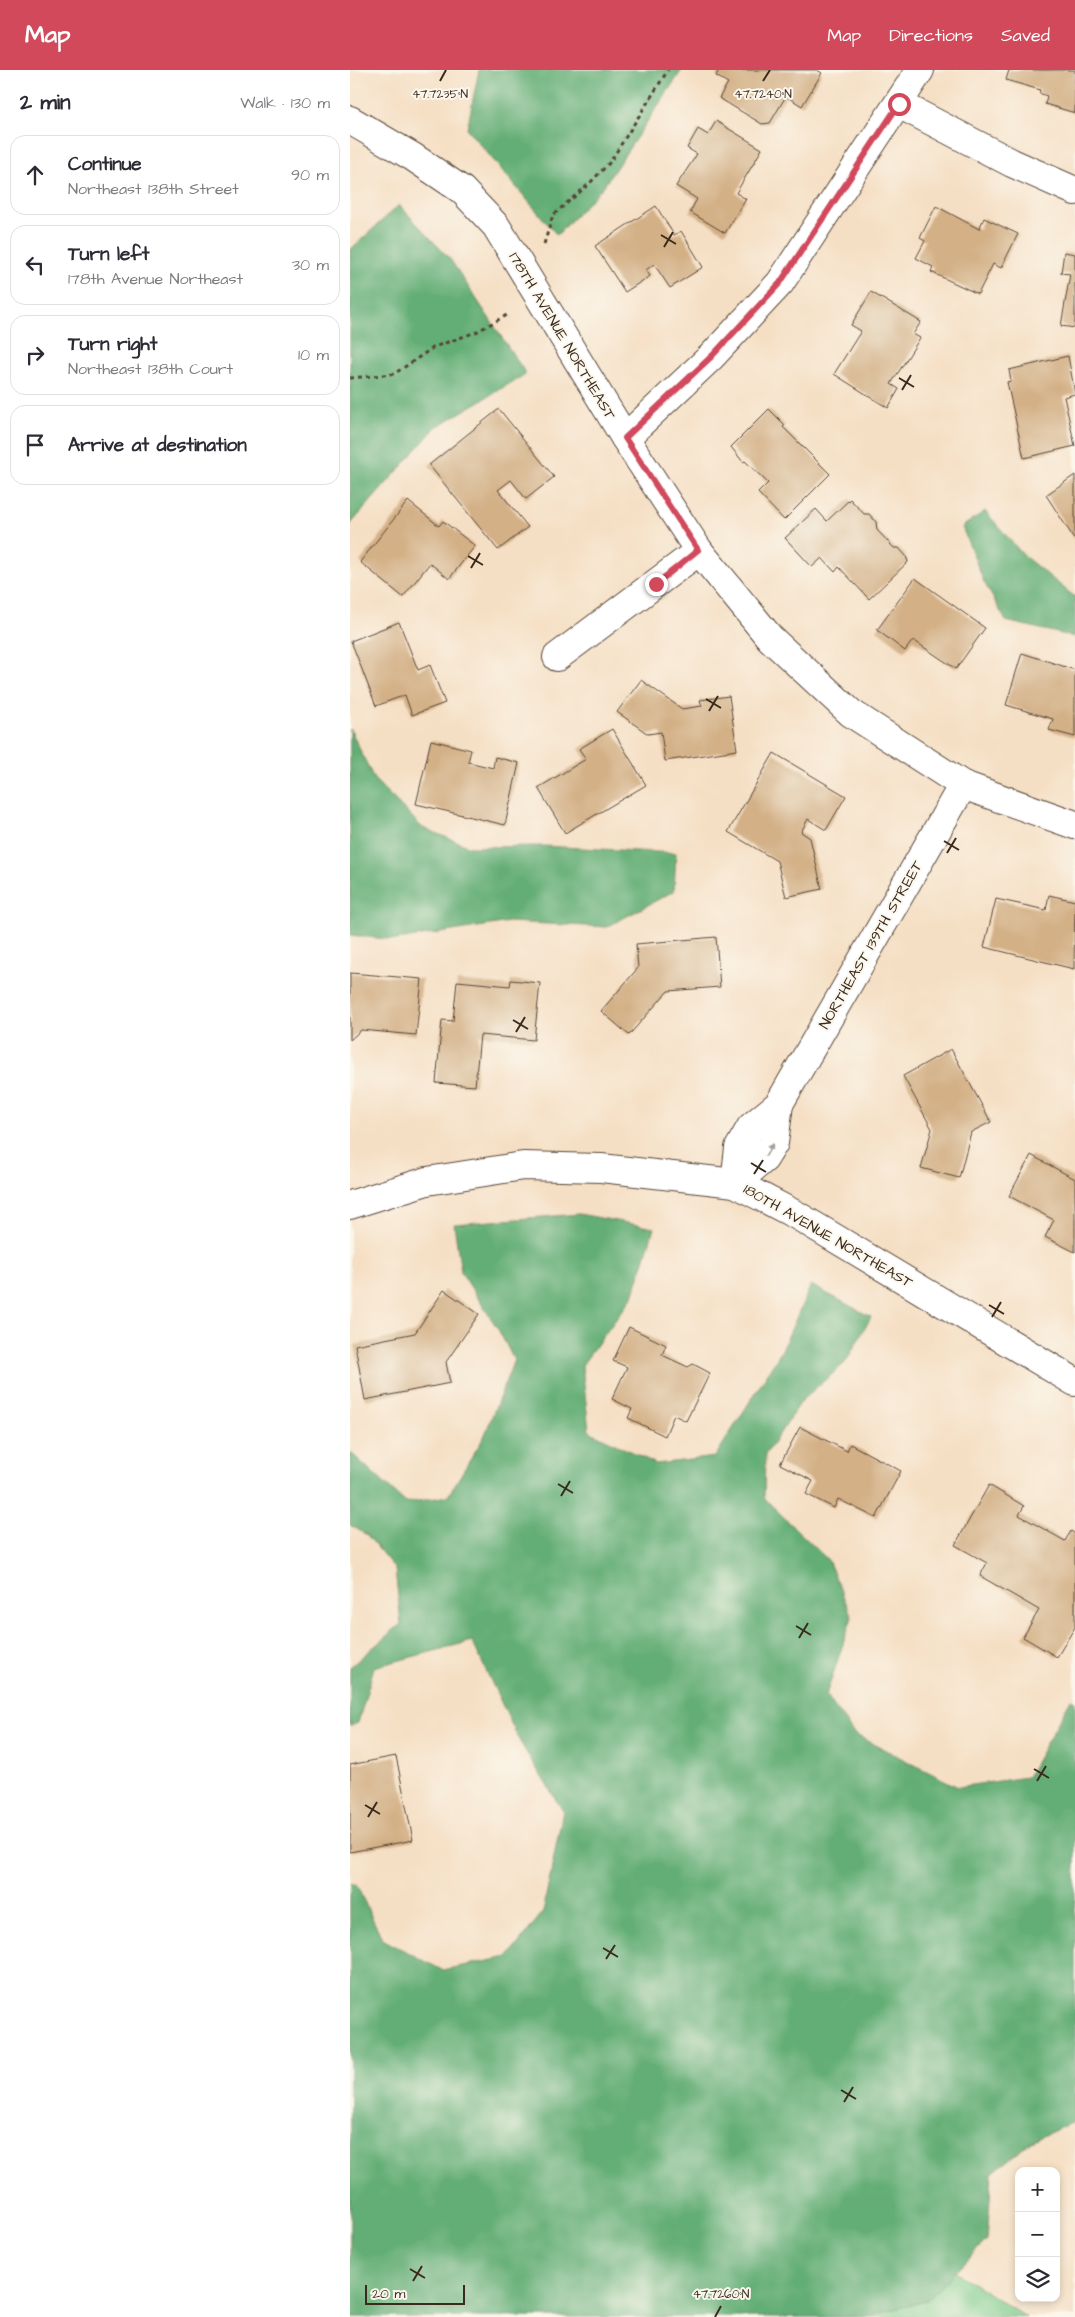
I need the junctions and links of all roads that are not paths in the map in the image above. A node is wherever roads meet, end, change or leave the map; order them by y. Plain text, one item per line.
1 (920, 70) edge
2 (899, 104) junction
3 (350, 120) edge
4 (1075, 191) edge
5 (625, 438) junction
6 (698, 550) junction
7 (556, 656) dead end
8 (963, 785) junction
9 (1075, 825) edge
10 (735, 1184) junction
11 (350, 1205) edge
12 (1075, 1382) edge

1 - 2 street
2 - 4 street
2 - 5 street
3 - 5 street, 178TH AVENUE NORTHEAST
5 - 6 street, 178TH AVENUE NORTHEAST
6 - 7 street
6 - 8 street, 178TH AVENUE NORTHEAST
8 - 9 street, 178TH AVENUE NORTHEAST
8 - 10 street, NORTHEAST 139TH STREET
10 - 11 street, 180TH AVENUE NORTHEAST
10 - 12 street, 180TH AVENUE NORTHEAST

